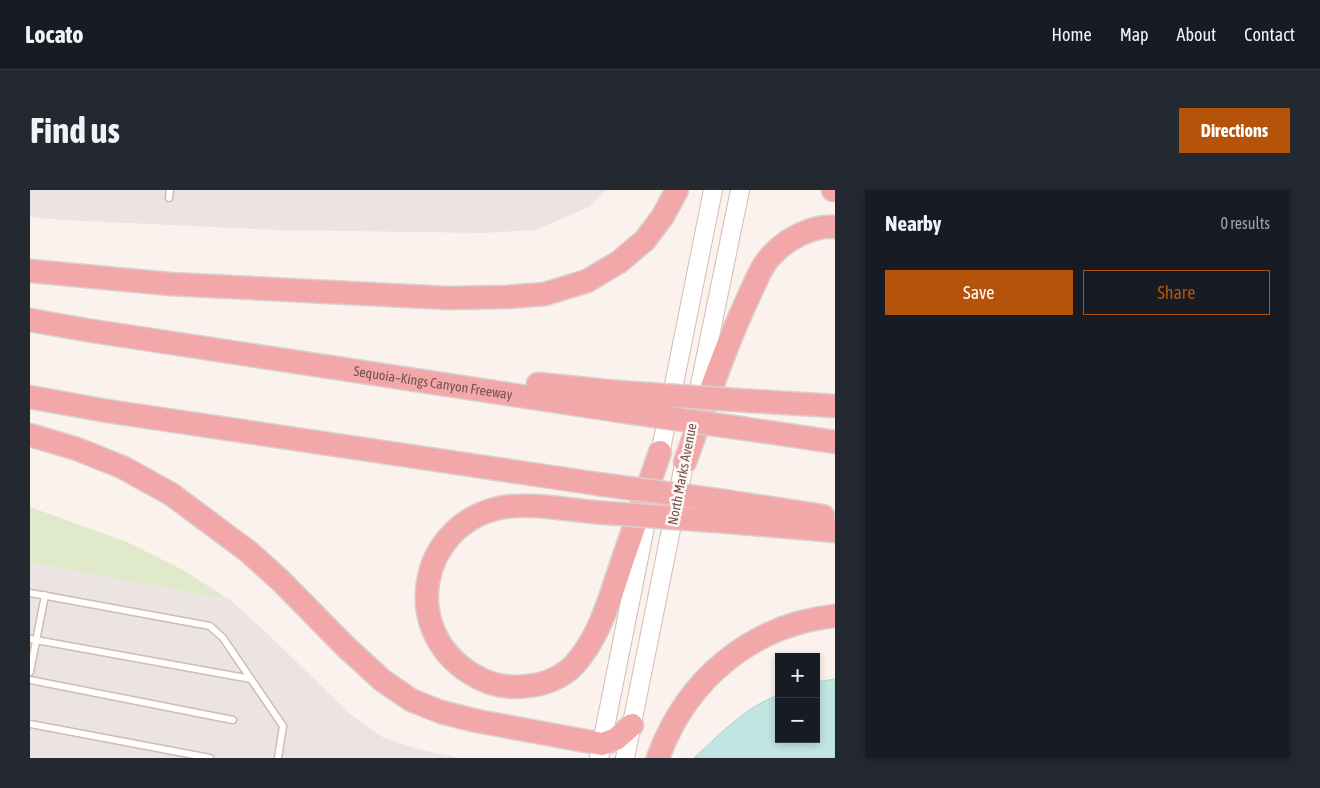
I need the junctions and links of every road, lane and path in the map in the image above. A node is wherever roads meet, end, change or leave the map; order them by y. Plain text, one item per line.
1 (170, 190) edge
2 (677, 190) edge
3 (713, 190) edge
4 (740, 190) edge
5 (169, 198) dead end
6 (835, 227) edge
7 (30, 271) edge
8 (30, 320) edge
9 (30, 397) edge
10 (615, 401) junction
11 (835, 406) edge
12 (30, 435) edge
13 (835, 442) edge
14 (660, 452) junction
15 (685, 462) junction
16 (730, 512) junction
17 (835, 518) edge
18 (835, 531) edge
19 (30, 593) edge
20 (45, 595) junction
21 (835, 616) edge
22 (33, 639) edge
23 (30, 672) edge
24 (252, 679) junction
25 (30, 680) edge
26 (233, 720) dead end
27 (30, 724) edge
28 (632, 725) junction
29 (600, 751) edge
30 (210, 758) edge
31 (278, 758) edge
32 (625, 758) edge
33 (658, 758) edge

1 - 5 lane
2 - 7 highway
3 - 14 main road, North Marks Avenue
4 - 15 main road, North Marks Avenue
6 - 15 highway
8 - 10 highway, Sequoia–Kings Canyon Freeway
9 - 16 highway, bridge
10 - 11 highway, bridge
10 - 13 highway, Sequoia–Kings Canyon Freeway, bridge
12 - 29 highway
14 - 16 highway, bridge
14 - 29 main road, North Marks Avenue
15 - 28 main road, North Marks Avenue
16 - 17 highway
16 - 18 highway
19 - 20 lane
20 - 22 lane
20 - 24 lane
21 - 33 highway
22 - 23 lane
22 - 24 lane
24 - 31 lane
25 - 26 lane
27 - 30 lane
28 - 29 highway
28 - 32 main road, North Marks Avenue

